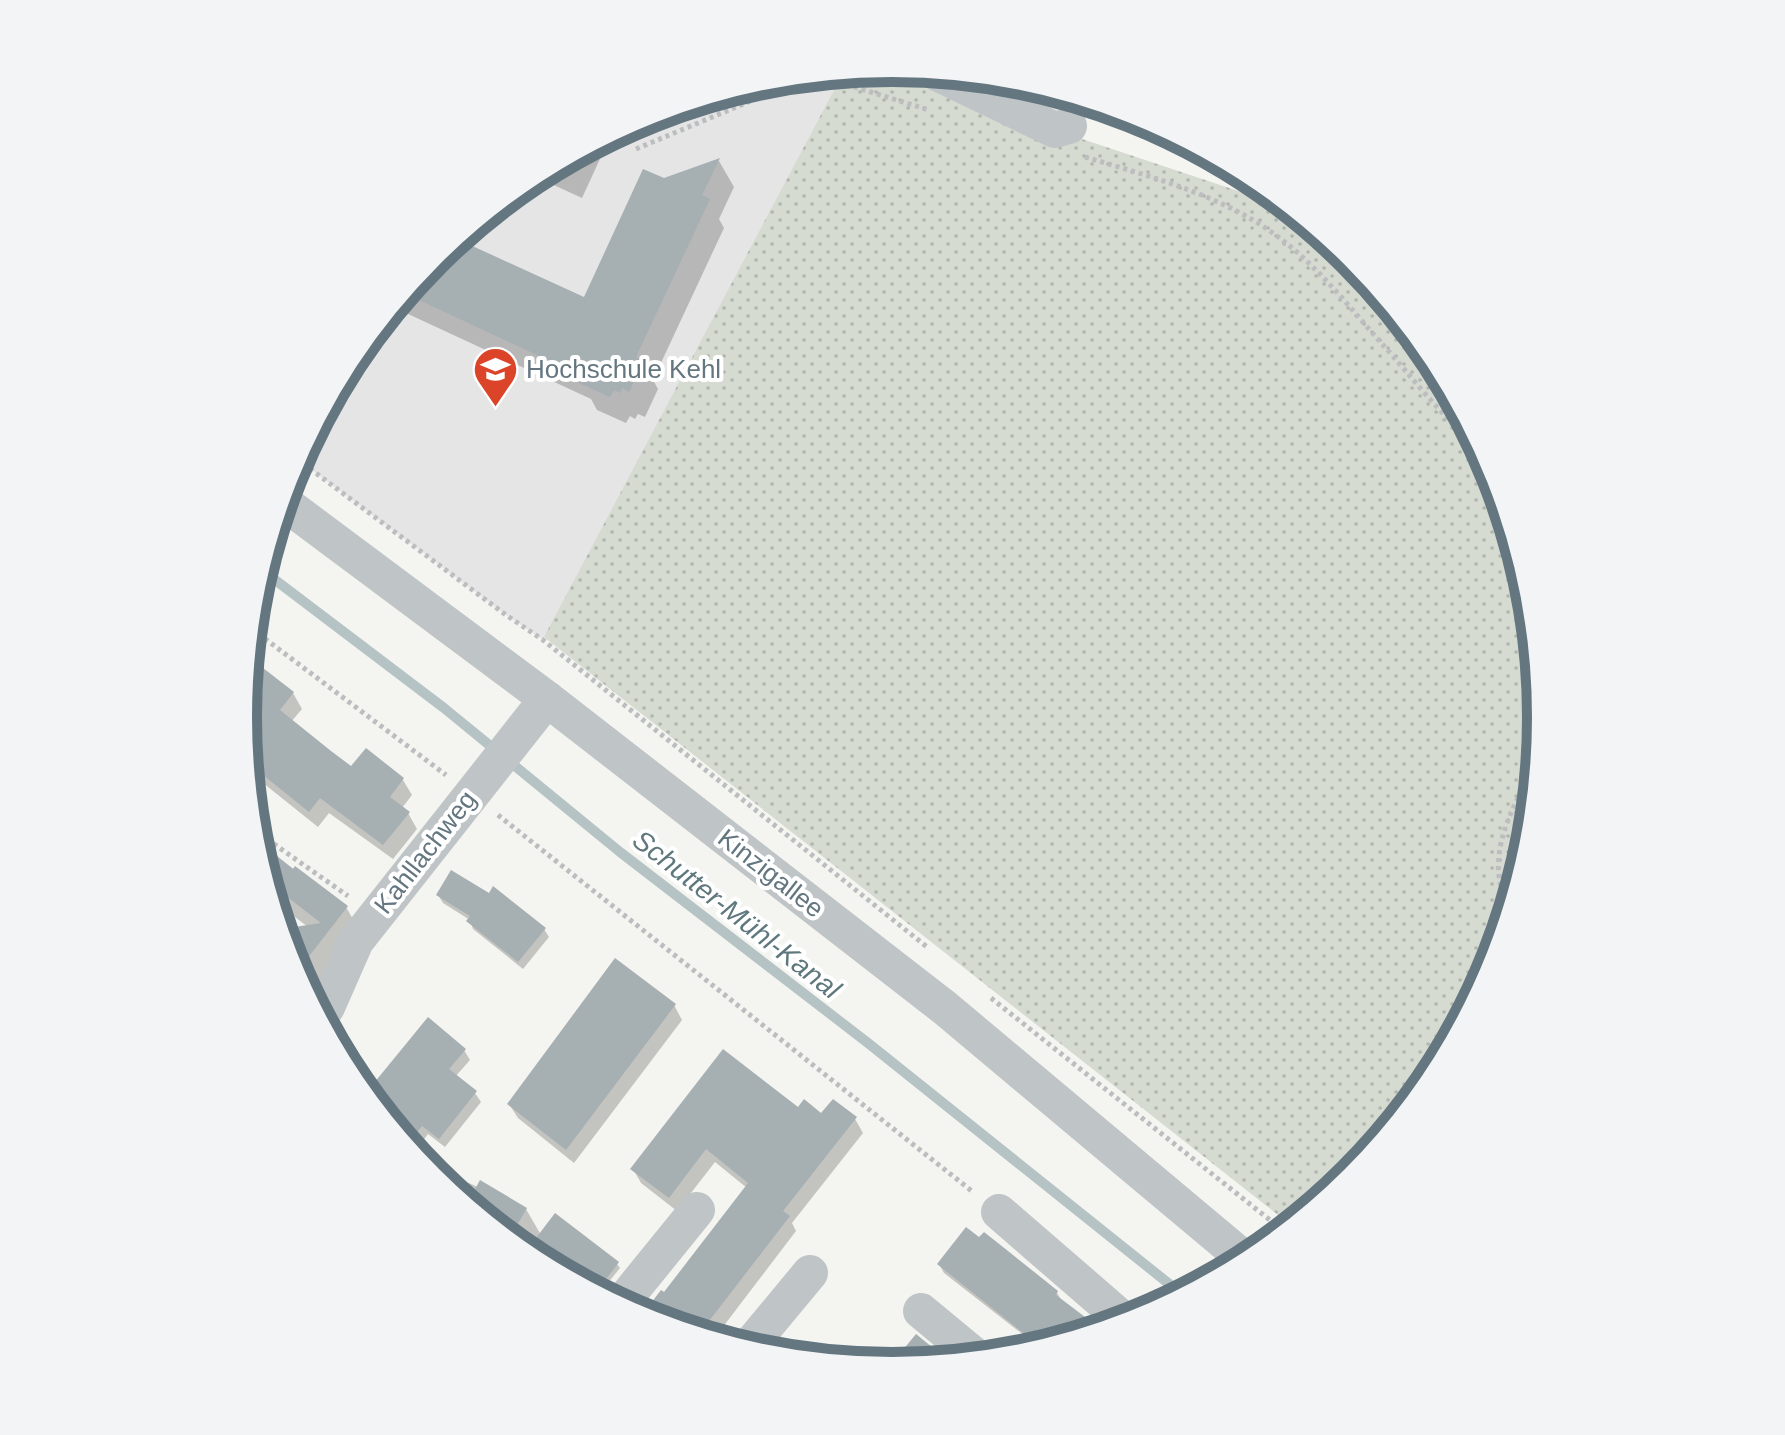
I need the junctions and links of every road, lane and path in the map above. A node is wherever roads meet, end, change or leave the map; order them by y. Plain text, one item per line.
1 (844, 84) edge
2 (964, 86) edge
3 (765, 95) edge
4 (944, 115) dead end
5 (1073, 140) joint
6 (636, 149) dead end
7 (1457, 426) edge
8 (308, 467) edge
9 (292, 509) edge
10 (262, 636) edge
11 (547, 699) junction
12 (1524, 789) edge
13 (470, 793) junction
14 (269, 840) edge
15 (277, 845) junction
16 (271, 851) edge
17 (1504, 888) edge
18 (376, 915) junction
19 (938, 956) dead end
20 (988, 995) dead end
21 (326, 1005) edge
22 (697, 1210) dead end
23 (999, 1212) joint
24 (1276, 1224) edge
25 (1236, 1252) edge
26 (810, 1273) dead end
27 (628, 1295) edge
28 (921, 1311) dead end
29 (1108, 1315) edge
30 (756, 1338) edge
31 (967, 1349) edge

1 - 4 path
2 - 5 street
3 - 6 path
5 - 7 path
8 - 19 path
9 - 11 street, Kinzigallee
10 - 13 path
11 - 13 street, Kahllachweg
11 - 25 street, Kinzigallee
12 - 17 path
13 - 18 street, Kahllachweg
13 - 23 path
14 - 15 path
15 - 16 path
15 - 18 path
18 - 21 street, Kahllachweg
20 - 24 path
22 - 27 street
23 - 29 street
26 - 30 street
28 - 31 street

